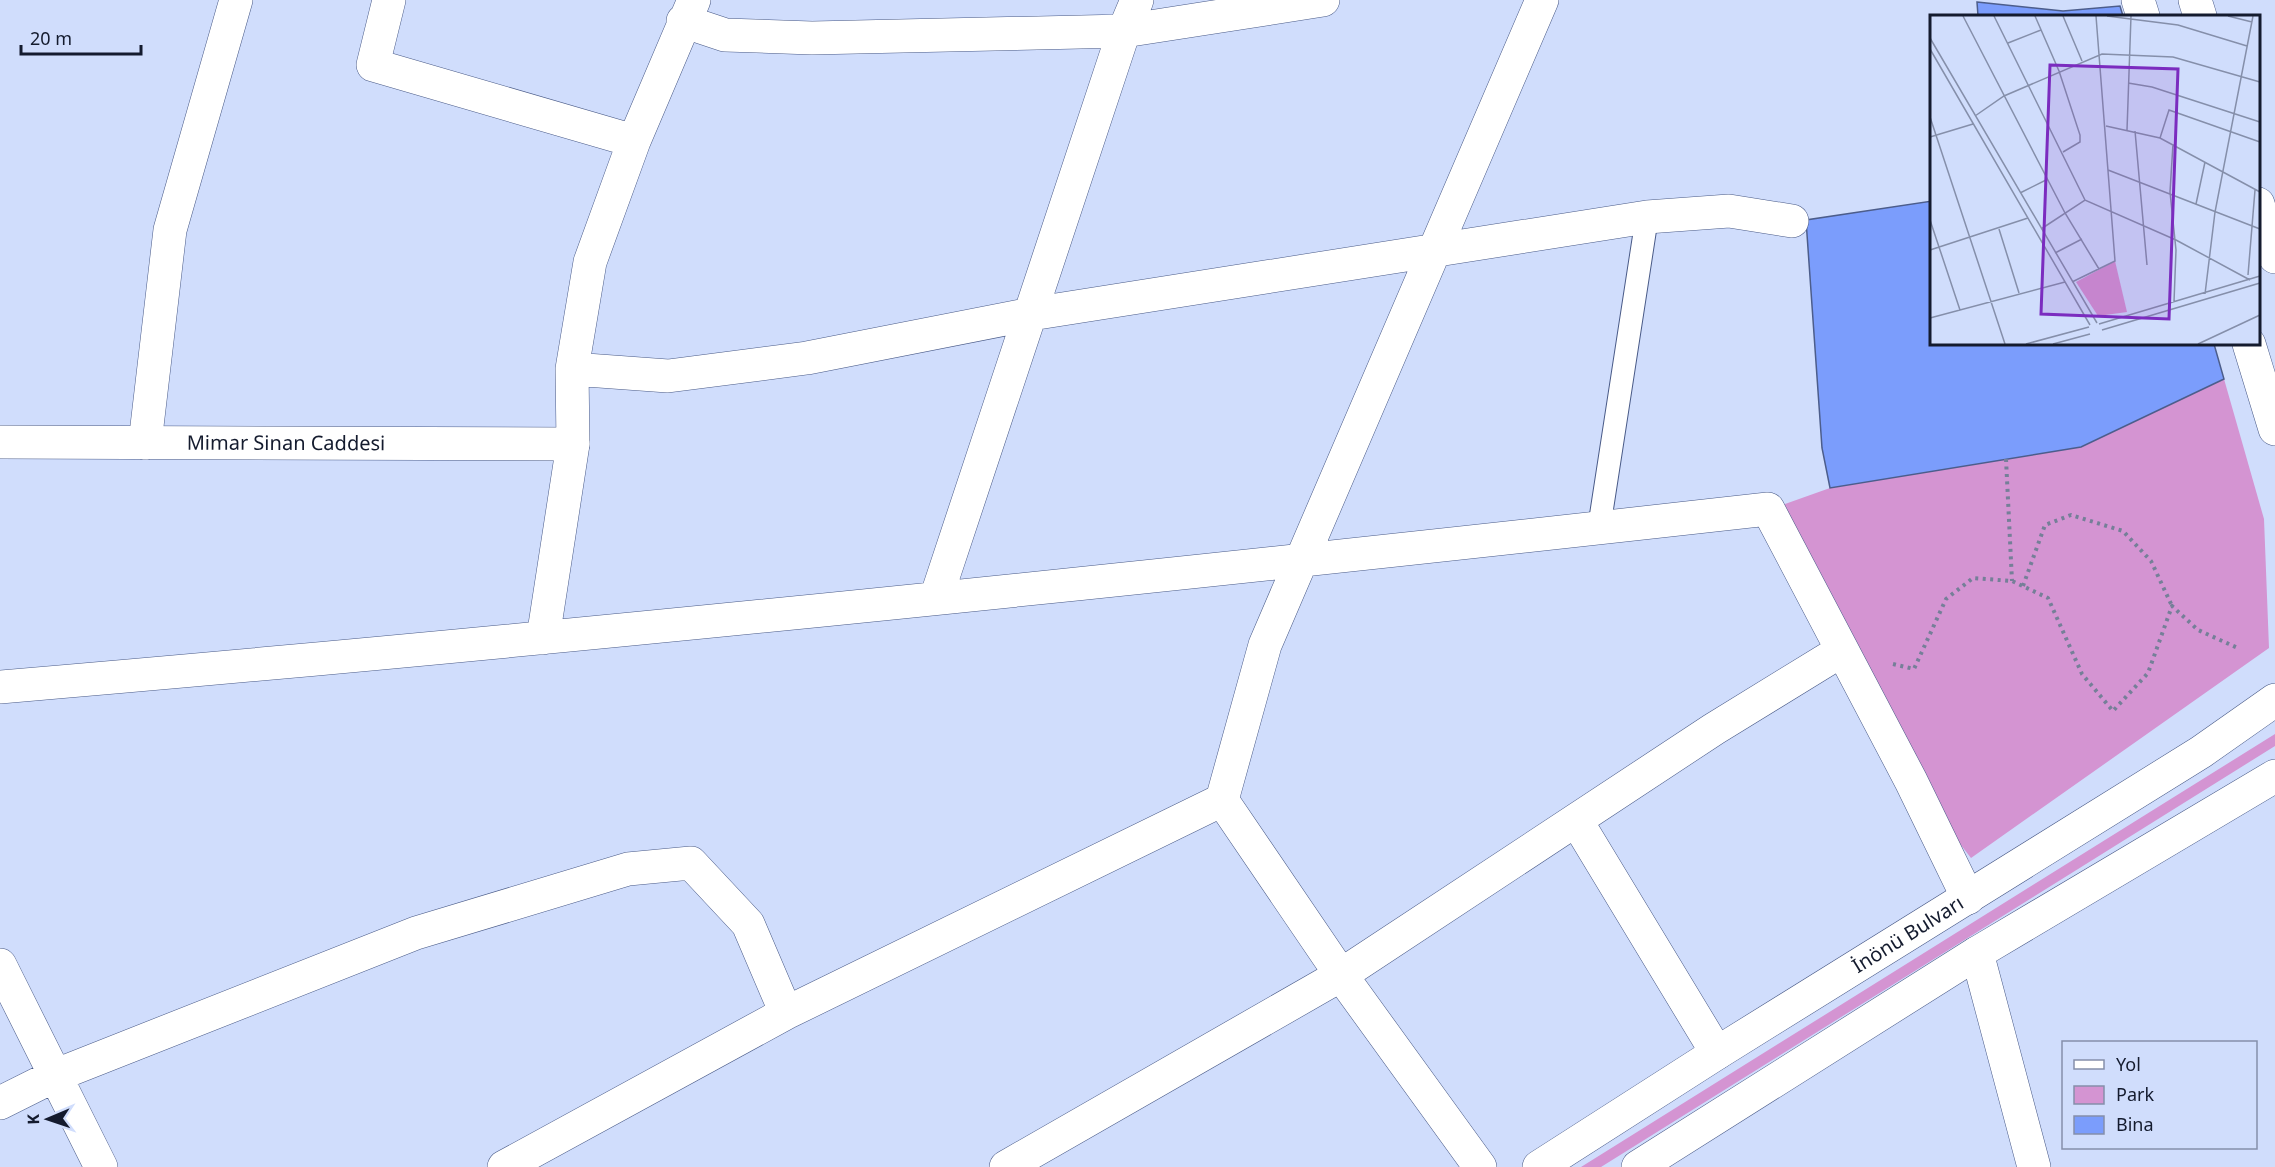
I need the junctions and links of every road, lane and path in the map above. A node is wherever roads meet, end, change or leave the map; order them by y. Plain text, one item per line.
1 (236, 0) edge
2 (389, 0) edge
3 (1137, 0) edge
4 (1323, 0) edge
5 (1542, 0) edge
6 (2138, 0) edge
7 (2194, 0) edge
8 (689, 10) edge
9 (2143, 15) edge
10 (2200, 15) edge
11 (1124, 31) junction
12 (633, 141) junction
13 (2260, 207) edge
14 (1647, 217) junction
15 (1792, 221) dead end
16 (1433, 251) junction
17 (2275, 257) edge
18 (1031, 314) junction
19 (2249, 345) edge
20 (572, 369) junction
21 (2275, 429) edge
22 (0, 442) edge
23 (145, 442) junction
24 (573, 444) junction
25 (2006, 459) dead end
26 (1599, 528) junction
27 (1300, 561) junction
28 (2013, 581) junction
29 (2023, 586) junction
30 (936, 598) junction
31 (2172, 606) junction
32 (543, 638) junction
33 (2240, 649) dead end
34 (1841, 651) junction
35 (0, 687) edge
36 (2275, 700) edge
37 (2275, 776) edge
38 (1222, 800) junction
39 (1576, 820) junction
40 (1968, 898) junction
41 (1977, 953) junction
42 (0, 965) edge
43 (1341, 975) junction
44 (786, 1013) junction
45 (1717, 1053) junction
46 (54, 1076) junction
47 (0, 1103) edge
48 (1048, 1156) edge
49 (101, 1167) edge
50 (504, 1167) edge
51 (1006, 1167) edge
52 (1480, 1167) edge
53 (1539, 1167) edge
54 (1638, 1167) edge
55 (2034, 1167) edge

1 - 23 street
2 - 12 street
3 - 11 street
4 - 11 street
5 - 16 street
6 - 9 street
7 - 10 street
8 - 11 street
8 - 12 street
11 - 18 street
12 - 20 street
13 - 17 street
14 - 15 street
14 - 16 street
14 - 26 lane
16 - 18 street
16 - 27 street
18 - 20 street
18 - 30 street
19 - 21 street
20 - 24 street
22 - 23 street, Mimar Sinan Caddesi
23 - 24 street, Mimar Sinan Caddesi
24 - 32 street
25 - 28 path
26 - 27 street
26 - 34 street
27 - 30 street
27 - 38 street
28 - 29 path
28 - 34 path
29 - 31 path
29 - 31 path
30 - 32 street
31 - 33 path
32 - 35 street
34 - 39 street
34 - 40 street
36 - 40 street, İnönü Bulvarı
37 - 41 street
38 - 43 street
38 - 44 street
39 - 43 street
39 - 45 street
40 - 45 street, İnönü Bulvarı
41 - 54 street
41 - 55 street
42 - 46 street
43 - 48 street
43 - 52 street
44 - 46 street
44 - 50 street
45 - 53 street, İnönü Bulvarı
46 - 47 street
46 - 49 street
48 - 51 street

